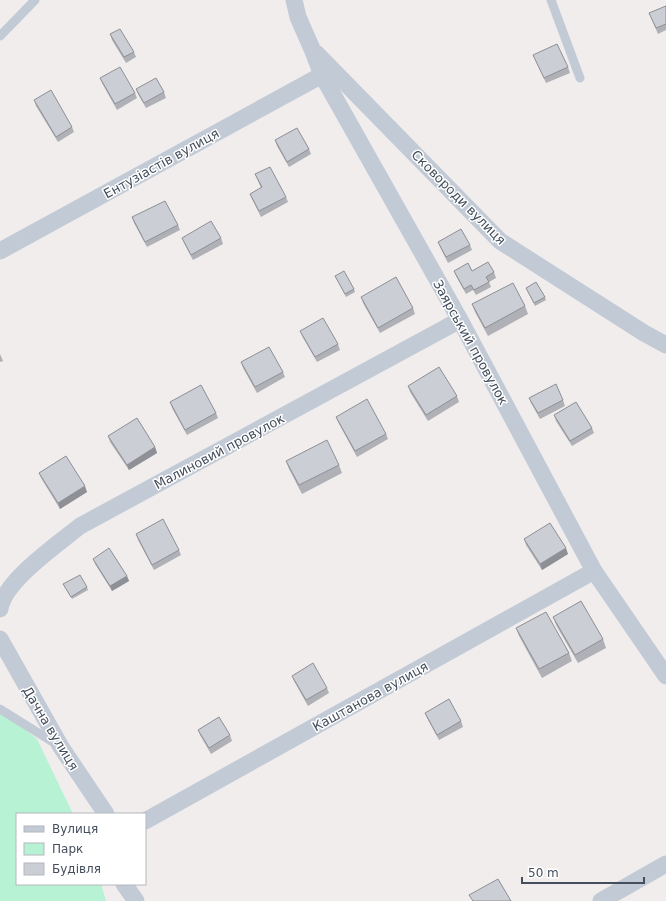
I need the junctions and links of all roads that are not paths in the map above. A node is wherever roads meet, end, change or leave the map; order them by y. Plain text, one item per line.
1 (35, 0) edge
2 (294, 0) edge
3 (551, 0) edge
4 (0, 36) edge
5 (312, 49) junction
6 (322, 75) junction
7 (580, 78) dead end
8 (0, 251) edge
9 (460, 320) junction
10 (666, 345) edge
11 (594, 571) junction
12 (0, 609) edge
13 (0, 639) edge
14 (666, 676) edge
15 (0, 709) edge
16 (61, 747) junction
17 (105, 813) edge
18 (146, 820) edge
19 (666, 864) edge
20 (125, 885) edge
21 (136, 901) edge
22 (600, 901) edge

1 - 4 lane
2 - 5 street, Заярський провулок
3 - 7 lane
5 - 6 street, Заярський провулок
5 - 10 street, Сковороди вулиця
6 - 8 street, Ентузіастів вулиця
6 - 9 street, Заярський провулок
9 - 11 street, Заярський провулок
9 - 12 street, Малиновий провулок
11 - 14 street, Заярський провулок
11 - 18 street, Каштанова вулиця
13 - 16 street, Дачна вулиця
15 - 16 lane
16 - 17 street, Дачна вулиця
19 - 22 street
20 - 21 street

